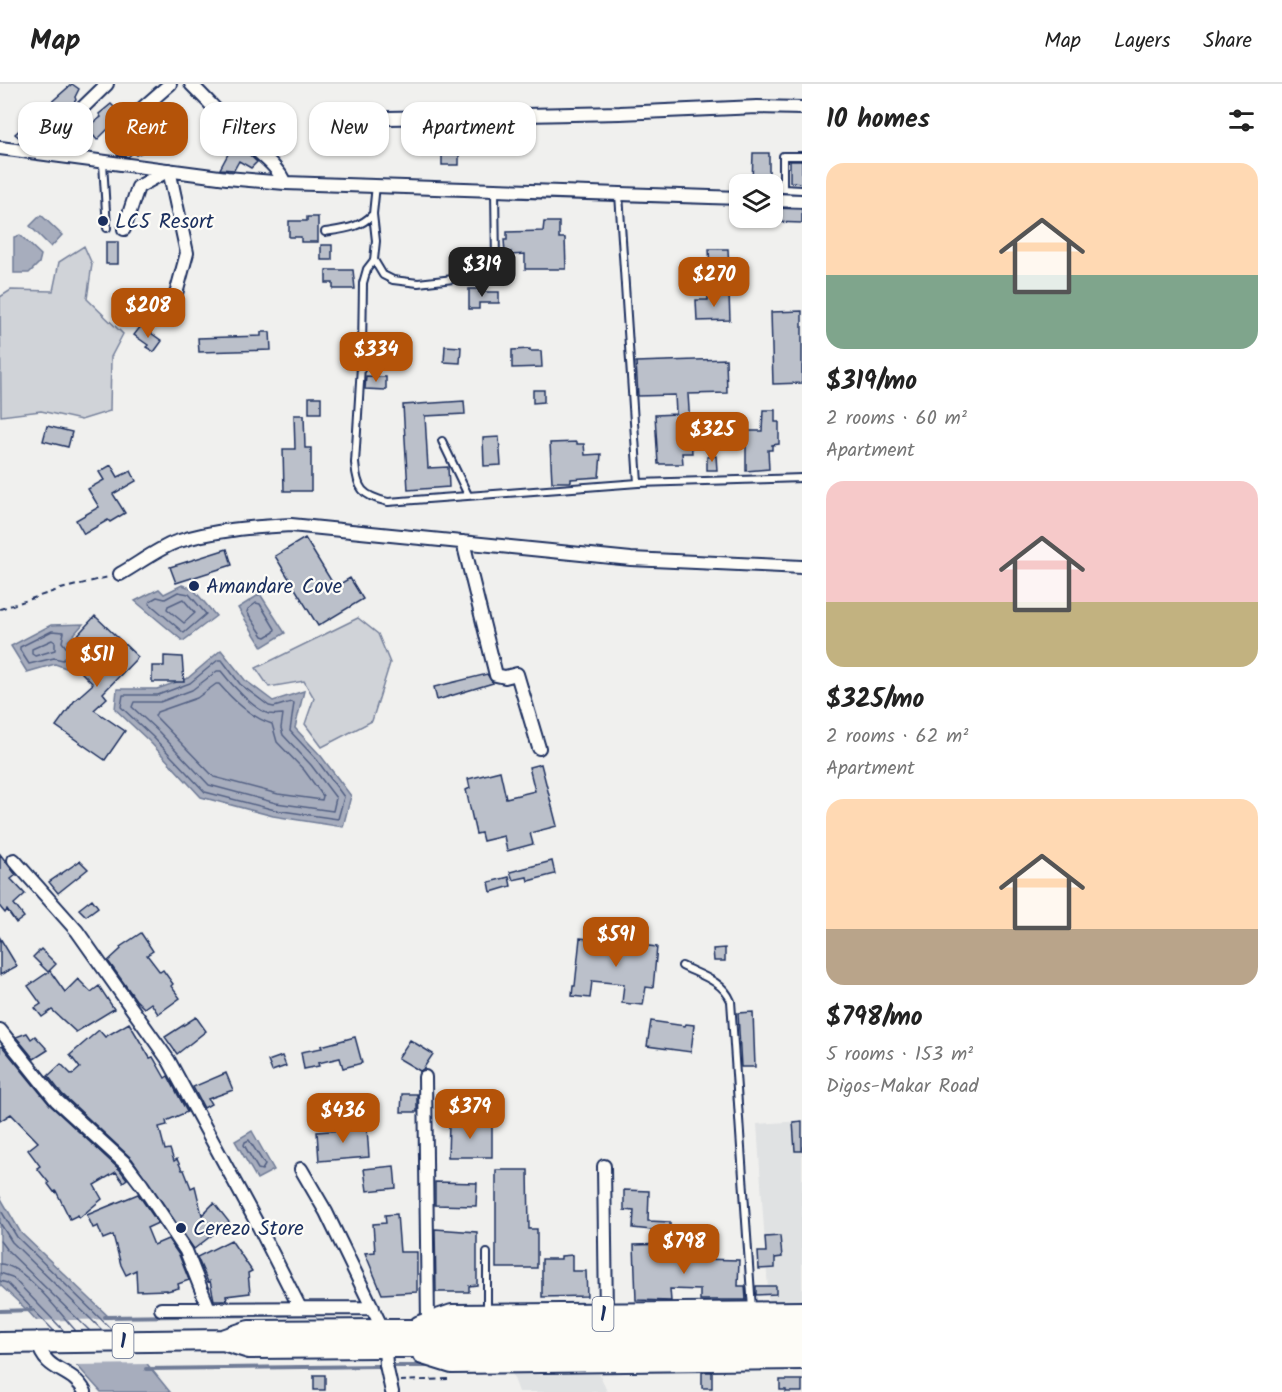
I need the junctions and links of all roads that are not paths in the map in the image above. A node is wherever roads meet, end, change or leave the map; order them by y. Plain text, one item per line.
1 (107, 84) edge
2 (170, 84) edge
3 (191, 84) edge
4 (88, 102) edge
5 (149, 102) edge
6 (802, 108) edge
7 (389, 118) dead end
8 (0, 148) edge
9 (18, 150) edge
10 (61, 156) edge
11 (802, 156) edge
12 (103, 163) junction
13 (169, 170) junction
14 (285, 183) junction
15 (376, 185) junction
16 (495, 189) junction
17 (802, 190) edge
18 (619, 194) junction
19 (729, 198) edge
20 (783, 200) edge
21 (802, 201) edge
22 (373, 214) junction
23 (107, 228) dead end
24 (124, 229) dead end
25 (325, 232) dead end
26 (374, 260) junction
27 (170, 315) dead end
28 (442, 441) dead end
29 (802, 478) edge
30 (638, 483) junction
31 (468, 495) junction
32 (463, 542) junction
33 (802, 567) edge
34 (120, 574) road end
35 (539, 748) dead end
36 (14, 860) dead end
37 (682, 966) dead end
38 (0, 1030) edge
39 (425, 1077) dead end
40 (604, 1166) dead end
41 (301, 1169) dead end
42 (488, 1253) dead end
43 (300, 1308) junction
44 (373, 1308) junction
45 (161, 1309) dead end
46 (209, 1309) junction
47 (752, 1312) junction
48 (802, 1312) edge
49 (606, 1314) junction
50 (487, 1315) junction
51 (428, 1323) junction
52 (802, 1328) edge
53 (385, 1340) junction
54 (406, 1340) junction
55 (0, 1343) edge
56 (42, 1343) junction
57 (802, 1344) edge
58 (802, 1359) edge
59 (390, 1387) edge
60 (85, 1392) edge

1 - 4 street
2 - 5 street
3 - 14 street
6 - 7 street
8 - 9 street
10 - 12 street
11 - 17 lane
12 - 13 street
12 - 23 lane
13 - 14 street
13 - 24 street
13 - 27 street
14 - 15 street
15 - 16 street
15 - 22 lane
16 - 18 street
16 - 26 lane
18 - 19 street
18 - 30 lane
20 - 21 street
22 - 25 lane
22 - 26 lane
26 - 31 lane
28 - 31 lane
29 - 30 lane
30 - 31 lane
32 - 33 street
32 - 34 street
32 - 35 street
36 - 43 street
37 - 47 lane
38 - 46 street
39 - 51 street
40 - 49 street
41 - 44 street
42 - 50 lane
43 - 44 street
43 - 46 street
44 - 53 street
45 - 46 street
47 - 48 main road, 1
47 - 49 main road, 1
49 - 50 main road, 1
50 - 51 main road, 1
51 - 54 main road, 1
52 - 54 main road, 1
53 - 54 main road, 1
53 - 56 main road, 1
53 - 59 street
54 - 57 main road, 1
54 - 58 main road, 1
55 - 56 main road, 1
56 - 60 street

